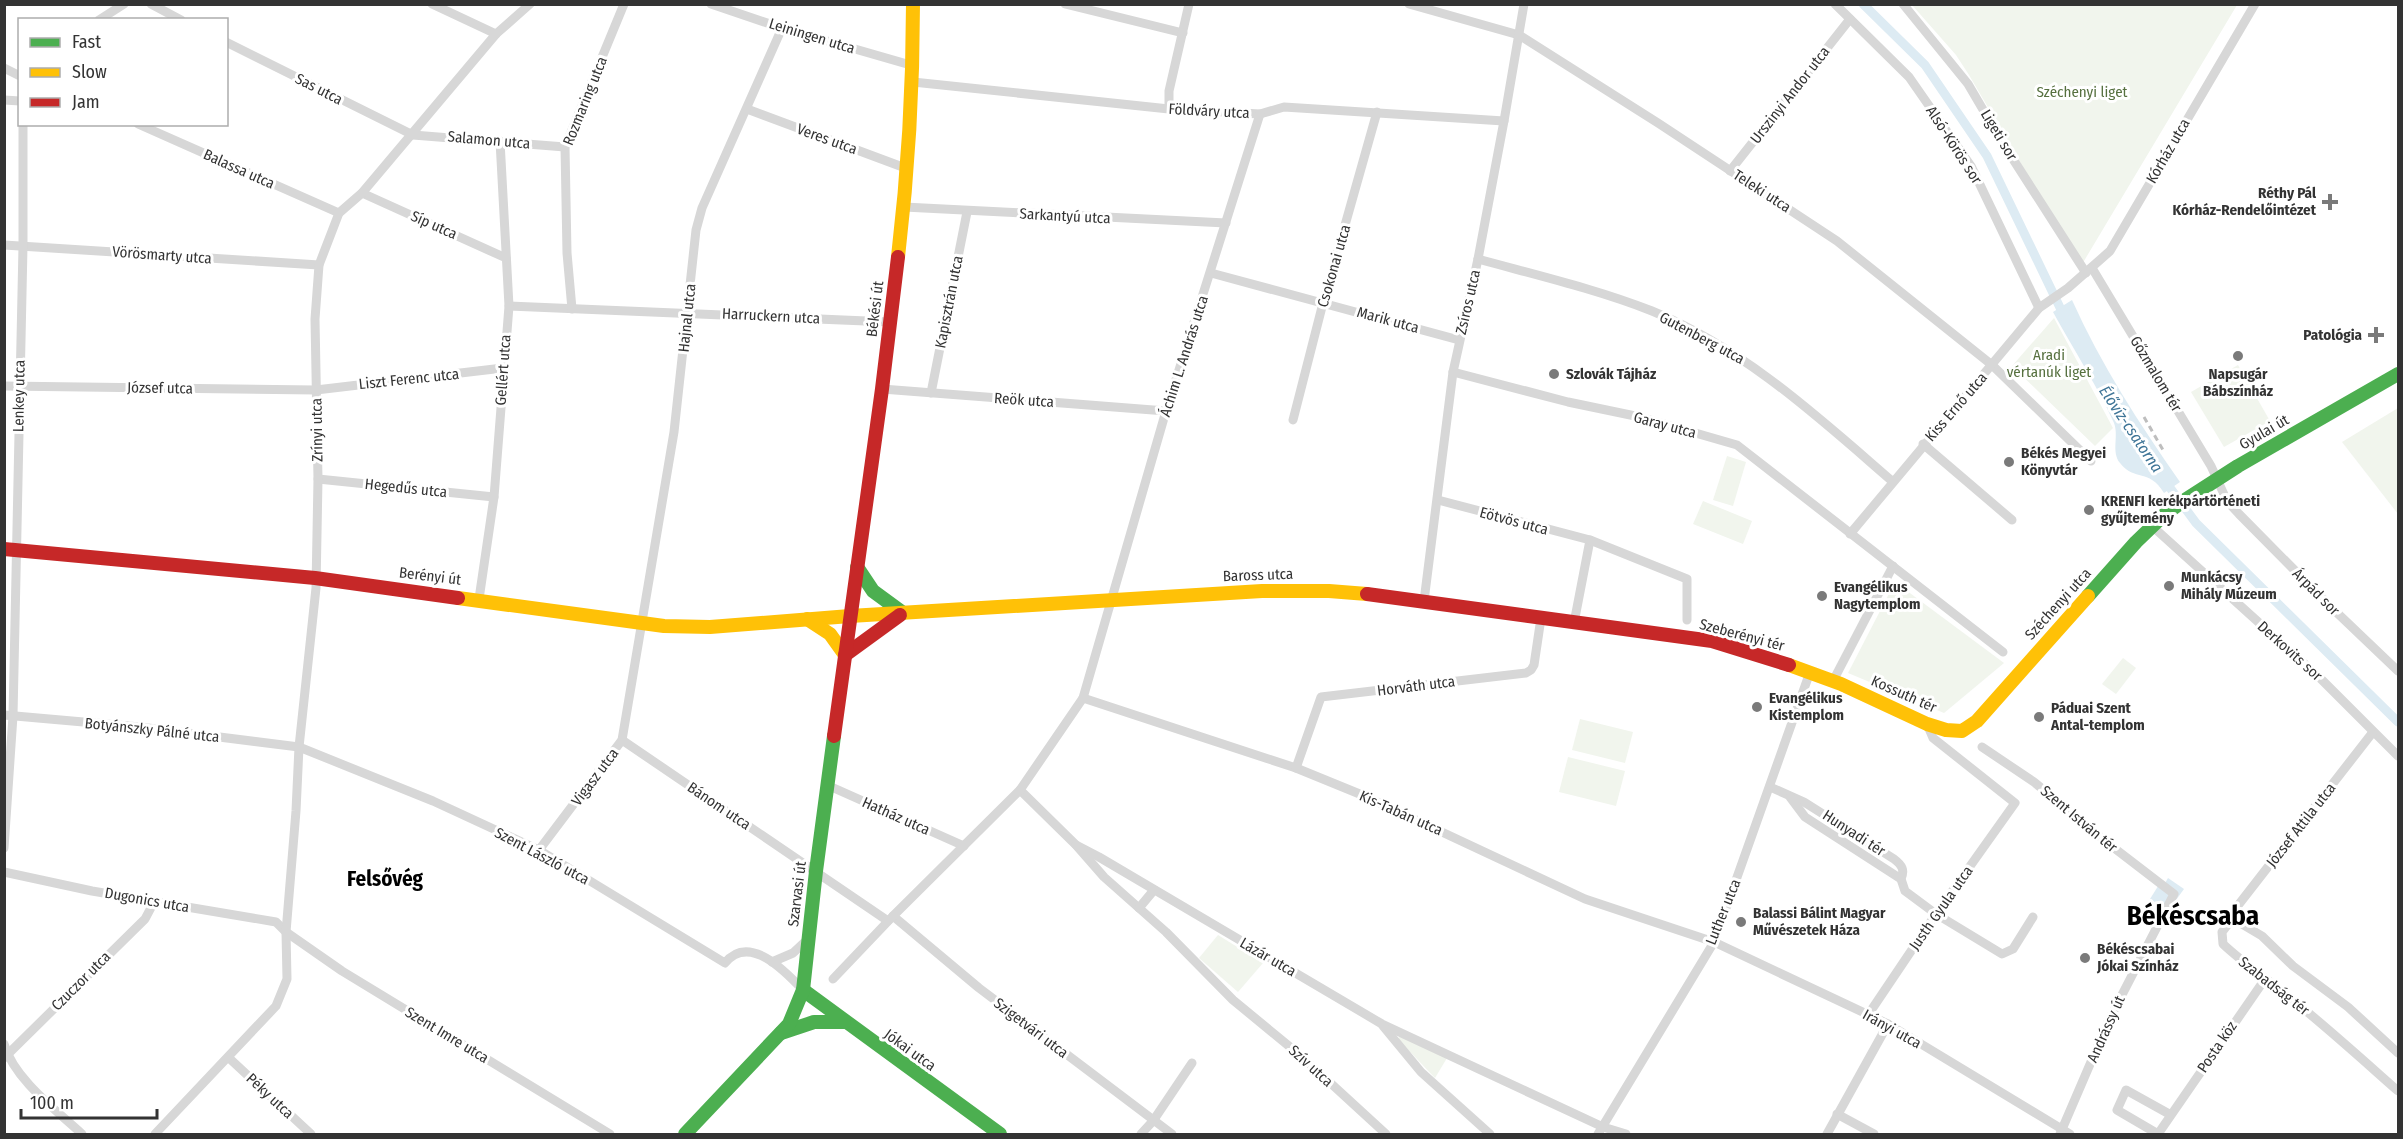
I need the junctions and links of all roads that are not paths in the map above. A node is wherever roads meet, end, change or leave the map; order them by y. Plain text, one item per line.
1 (124, 4) edge
2 (151, 4) edge
3 (432, 4) edge
4 (530, 4) edge
5 (624, 4) edge
6 (711, 4) edge
7 (913, 4) edge
8 (1065, 4) edge
9 (1189, 4) edge
10 (1409, 4) edge
11 (1524, 4) edge
12 (1835, 4) edge
13 (1903, 4) edge
14 (2255, 4) edge
15 (102, 18) edge
16 (176, 18) edge
17 (1850, 19) junction
18 (782, 28) junction
19 (1183, 33) junction
20 (496, 34) junction
21 (1519, 35) junction
22 (228, 43) edge
23 (914, 66) junction
24 (4, 68) edge
25 (18, 75) edge
26 (914, 82) junction
27 (747, 109) junction
28 (1169, 109) junction
29 (1377, 112) junction
30 (1260, 114) junction
31 (1504, 121) junction
32 (23, 126) edge
33 (143, 126) edge
34 (413, 135) junction
35 (500, 141) junction
36 (565, 147) junction
37 (908, 169) junction
38 (1730, 171) junction
39 (362, 193) junction
40 (904, 207) junction
41 (967, 212) junction
42 (339, 213) junction
43 (1226, 223) junction
44 (4, 245) edge
45 (23, 246) junction
46 (506, 258) junction
47 (1478, 259) junction
48 (319, 265) junction
49 (2089, 270) junction
50 (1211, 273) junction
51 (2068, 288) joint
52 (1323, 303) junction
53 (2043, 305) junction
54 (508, 306) junction
55 (572, 309) junction
56 (689, 312) junction
57 (890, 322) junction
58 (1459, 340) junction
59 (1992, 365) junction
60 (503, 368) junction
61 (1452, 372) junction
62 (2398, 375) edge
63 (4, 386) edge
64 (19, 387) junction
65 (882, 389) junction
66 (316, 390) junction
67 (931, 393) junction
68 (1166, 411) junction
69 (1293, 420) dead end
70 (1923, 444) junction
71 (2091, 461) dead end
72 (318, 479) junction
73 (2218, 480) junction
74 (1892, 481) junction
75 (494, 497) junction
76 (1438, 500) junction
77 (2012, 520) dead end
78 (2152, 526) junction
79 (1850, 534) junction
80 (1590, 540) junction
81 (11, 549) edge
82 (1893, 566) junction
83 (857, 567) junction
84 (315, 578) junction
85 (1687, 579) joint
86 (479, 599) junction
87 (1113, 599) junction
88 (1424, 602) junction
89 (903, 613) junction
90 (850, 616) junction
91 (1541, 618) junction
92 (807, 619) junction
93 (1687, 620) dead end
94 (1574, 622) junction
95 (642, 623) junction
96 (1664, 634) joint
97 (2003, 652) dead end
98 (845, 655) junction
99 (2398, 671) edge
100 (1810, 672) junction
101 (1833, 681) junction
102 (1083, 698) junction
103 (1990, 706) joint
104 (9, 715) edge
105 (1927, 724) junction
106 (2373, 732) junction
107 (622, 740) junction
108 (299, 747) junction
109 (1982, 747) dead end
110 (2398, 756) edge
111 (1296, 768) junction
112 (827, 785) junction
113 (1770, 787) junction
114 (1020, 790) junction
115 (1790, 797) junction
116 (1076, 845) junction
117 (964, 846) junction
118 (4, 848) edge
119 (539, 850) junction
120 (816, 871) junction
121 (4, 872) edge
122 (1901, 879) junction
123 (1154, 891) junction
124 (2174, 894) joint
125 (154, 902) junction
126 (1139, 908) junction
127 (1936, 914) junction
128 (2033, 917) dead end
129 (890, 919) junction
130 (2235, 920) junction
131 (286, 932) junction
132 (808, 939) junction
133 (1714, 942) junction
134 (772, 962) junction
135 (833, 979) dead end
136 (2265, 979) junction
137 (802, 990) junction
138 (1233, 1000) joint
139 (1868, 1015) junction
140 (844, 1022) junction
141 (1382, 1024) junction
142 (1888, 1024) junction
143 (781, 1033) junction
144 (4, 1044) edge
145 (2398, 1053) edge
146 (6, 1056) edge
147 (229, 1059) junction
148 (1192, 1063) dead end
149 (2398, 1091) edge
150 (1837, 1114) junction
151 (2171, 1115) junction
152 (1153, 1121) junction
153 (1600, 1131) edge
154 (2064, 1133) edge
155 (82, 1134) edge
156 (155, 1134) edge
157 (311, 1134) edge
158 (610, 1134) edge
159 (685, 1134) edge
160 (1000, 1134) edge
161 (1141, 1134) edge
162 (1172, 1134) edge
163 (1386, 1134) edge
164 (1490, 1134) edge
165 (1626, 1134) edge
166 (1827, 1134) edge
167 (1874, 1134) edge

1 - 15 street
2 - 16 street
3 - 20 street
4 - 20 street, Zrínyi utca
5 - 36 street, Rozmaring utca
6 - 18 street, Leiningen utca
7 - 23 main road, Békési út
8 - 19 street
9 - 19 street
10 - 21 street, Teleki utca
11 - 21 street, Zsíros utca
12 - 17 street, Alsó-Körös sor
13 - 49 street, Ligeti sor
14 - 49 street, Kórház utca
17 - 38 street, Urszinyi Andor utca
17 - 53 street, Alsó-Körös sor
18 - 23 street, Leiningen utca
18 - 27 street, Hajnal utca
19 - 28 street
20 - 34 street, Zrínyi utca
21 - 31 street, Zsíros utca
21 - 38 street, Teleki utca
22 - 34 street, Sas utca
23 - 26 main road, Békési út
24 - 25 street
26 - 28 street, Földváry utca
26 - 37 main road, Békési út
27 - 37 street, Veres utca
27 - 56 street, Hajnal utca
28 - 30 street, Földváry utca
29 - 30 street, Földváry utca
29 - 31 street, Földváry utca
29 - 52 street, Csokonai utca
30 - 43 street, Áchim L. András utca
31 - 47 street, Zsíros utca
32 - 45 street, Lenkey utca
33 - 42 street, Balassa utca
34 - 35 street, Salamon utca
34 - 39 street, Zrínyi utca
35 - 36 street, Salamon utca
35 - 46 street, Gellért utca
36 - 55 street, Rozmaring utca
37 - 40 main road, Békési út
38 - 59 street, Teleki utca
39 - 42 street, Zrínyi utca
39 - 46 street, Síp utca
40 - 41 street, Sarkantyú utca
40 - 57 main road, Békési út
41 - 43 street, Sarkantyú utca
41 - 67 street, Kapisztrán utca
42 - 48 street, Zrínyi utca
43 - 50 street, Áchim L. András utca
44 - 45 street, Vörösmarty utca
45 - 48 street, Vörösmarty utca
45 - 64 street, Lenkey utca
46 - 54 street, Gellért utca
47 - 58 street, Zsíros utca
47 - 74 street, Gutenberg utca
48 - 66 street, Zrínyi utca
49 - 51 street, Kórház utca
49 - 73 street, Gőzmalom tér
50 - 52 street, Marik utca
50 - 68 street, Áchim L. András utca
51 - 53 street, Kiss Ernő utca
52 - 58 street, Marik utca
52 - 69 street, Csokonai utca
53 - 59 street, Kiss Ernő utca
54 - 55 street, Harruckern utca
54 - 60 street, Gellért utca
55 - 56 street, Harruckern utca
56 - 57 street, Harruckern utca
56 - 95 street, Hajnal utca
57 - 65 main road, Békési út
58 - 61 street, Zsíros utca
59 - 70 street, Kiss Ernő utca
59 - 71 street
60 - 66 street, Liszt Ferenc utca
60 - 75 street, Gellért utca
61 - 76 street, Zsíros utca
61 - 79 street, Garay utca
62 - 73 main road, Gyulai út
63 - 64 street, József utca
64 - 66 street, József utca
64 - 81 street, Lenkey utca
65 - 67 street, Reök utca
65 - 83 main road, Békési út
66 - 72 street, Zrínyi utca
67 - 68 street, Reök utca
68 - 87 street, Áchim L. András utca
70 - 74 street, Kiss Ernő utca
70 - 77 street
72 - 75 street, Hegedűs utca
72 - 84 street, Zrínyi utca
73 - 78 main road, Gyulai út
73 - 99 street, Árpád sor
74 - 79 street, Kiss Ernő utca
75 - 86 street, Gellért utca
76 - 80 street, Eötvös utca
76 - 88 street, Zsíros utca
78 - 103 main road, Széchenyi utca
78 - 106 street, Derkovits sor
79 - 82 street
80 - 85 street, Eötvös utca
80 - 94 street
81 - 84 main road, Berényi út
81 - 104 street, Lenkey utca
82 - 97 street
82 - 101 street
83 - 89 main road
83 - 90 main road, Békési út
84 - 86 main road, Berényi út
84 - 108 street, Zrínyi utca
85 - 93 street, Szeberényi tér
86 - 95 main road, Berényi út
87 - 88 main road, Baross utca
87 - 89 main road, Baross utca
87 - 102 street
88 - 91 main road, Baross utca
89 - 90 main road, Baross utca
89 - 98 main road
90 - 92 main road, Berényi út
90 - 98 main road, Szarvasi út
91 - 94 main road, Baross utca
91 - 111 street, Horváth utca
92 - 95 main road, Berényi út
92 - 98 main road
94 - 96 main road, Baross utca
95 - 107 street, Vigasz utca
96 - 100 main road, Szeberényi tér
98 - 112 main road, Szarvasi út
100 - 101 main road, Kossuth tér
100 - 113 street, Luther utca
101 - 105 main road, Kossuth tér
102 - 111 street, Kis-Tabán utca
102 - 114 street
103 - 105 main road, Kossuth tér
104 - 108 street, Botyánszky Pálné utca
104 - 118 street, Lenkey utca
105 - 127 street, Justh Gyula utca
106 - 110 street, Derkovits sor
106 - 130 street, József Attila utca
107 - 119 street, Vigasz utca
107 - 120 street, Bánom utca
108 - 119 street, Szent László utca
108 - 131 street, Zrínyi utca
109 - 124 street, Szent István tér
111 - 133 street, Kis-Tabán utca
112 - 117 street, Hatház utca
112 - 120 main road, Szarvasi út
113 - 115 street, Hunyadi tér
113 - 133 street, Luther utca
114 - 116 street, Lázár utca
114 - 117 street
115 - 122 street, Hunyadi tér
115 - 122 street, Hunyadi tér
116 - 123 street, Lázár utca
116 - 126 street, Lázár utca
117 - 129 street
119 - 134 street, Szent László utca
120 - 129 street, Bánom utca
120 - 132 main road, Szarvasi út
121 - 125 street, Dugonics utca
122 - 127 street, Hunyadi tér
123 - 126 street
123 - 141 street, Lázár utca
124 - 154 street, Andrássy út
125 - 131 street, Dugonics utca
125 - 146 street, Czuczor utca
126 - 138 street, Lázár utca
127 - 128 street, Hunyadi tér
127 - 139 street, Justh Gyula utca
129 - 135 street
129 - 152 street, Szigetvári utca
130 - 136 street, Szabadság tér
130 - 145 street, Szabadság tér
131 - 147 street, Zrínyi utca
131 - 158 street, Szent Imre utca
132 - 134 street
132 - 137 main road, Szarvasi út
133 - 139 street, Irányi utca
133 - 153 street, Luther utca
134 - 137 street, Szent László utca
136 - 149 street, Szabadság tér
136 - 151 street, Posta köz
137 - 140 main road, Jókai utca
137 - 143 main road, Szarvasi út
138 - 163 street, Szív utca
139 - 142 street, Irányi utca
140 - 143 main road
140 - 160 main road, Jókai utca
141 - 153 street, Lázár utca
141 - 164 street, Lázár utca
142 - 150 street
142 - 154 street, Irányi utca
143 - 159 main road, Szarvasi út
144 - 146 street
146 - 155 street
147 - 156 street, Zrínyi utca
147 - 157 street, Péky utca
148 - 152 street
150 - 166 street
150 - 167 street
151 - 151 street, Posta köz
152 - 161 street
152 - 162 street, Szigetvári utca
153 - 165 street, Lázár utca

